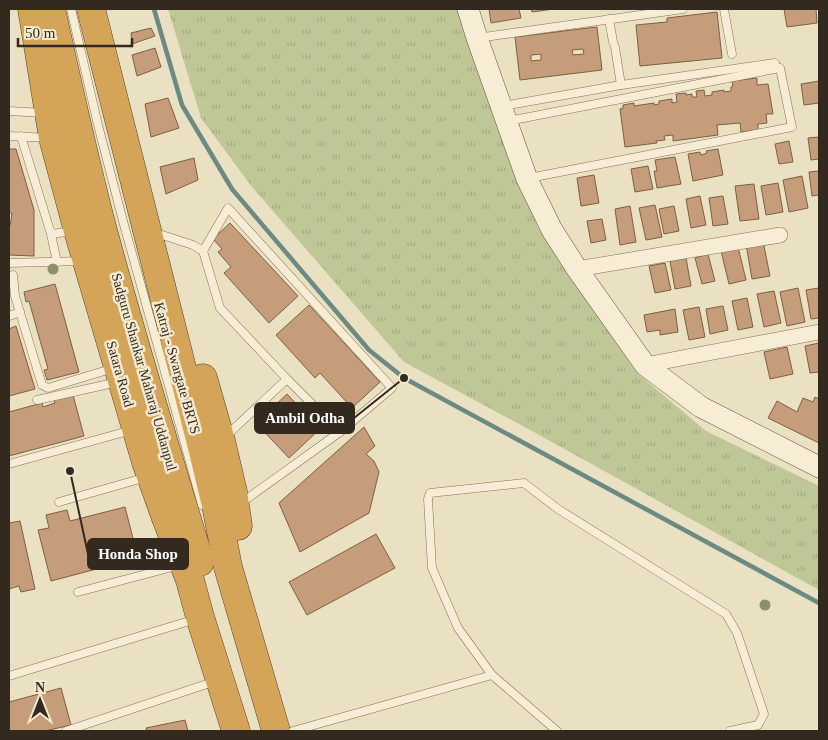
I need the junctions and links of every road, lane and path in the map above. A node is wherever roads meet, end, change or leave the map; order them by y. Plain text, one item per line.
1 (32, 9) edge
2 (51, 9) edge
3 (71, 9) edge
4 (91, 9) edge
5 (108, 9) edge
6 (468, 9) edge
7 (683, 9) edge
8 (724, 9) edge
9 (609, 19) junction
10 (477, 38) junction
11 (732, 54) dead end
12 (775, 63) dead end
13 (621, 85) junction
14 (9, 111) edge
15 (505, 114) junction
16 (51, 125) junction
17 (9, 136) edge
18 (21, 136) junction
19 (527, 179) junction
20 (78, 231) junction
21 (51, 234) junction
22 (162, 235) junction
23 (780, 235) dead end
24 (203, 252) junction
25 (87, 261) junction
26 (9, 262) edge
27 (57, 262) junction
28 (577, 268) junction
29 (13, 275) dead end
30 (20, 312) junction
31 (9, 316) edge
32 (819, 332) edge
33 (645, 365) junction
34 (120, 374) junction
35 (287, 379) junction
36 (37, 400) dead end
37 (137, 429) junction
38 (340, 432) junction
39 (221, 441) junction
40 (9, 464) edge
41 (819, 467) edge
42 (151, 476) junction
43 (60, 502) dead end
44 (235, 507) junction
45 (205, 517) dead end
46 (184, 564) junction
47 (78, 592) dead end
48 (200, 618) junction
49 (492, 675) junction
50 (9, 676) edge
51 (220, 679) junction
52 (66, 731) edge
53 (236, 731) edge
54 (249, 731) edge
55 (276, 731) edge
56 (288, 731) edge
57 (294, 731) edge
58 (557, 731) edge
59 (730, 731) edge

1 - 16 highway, Satara Road
2 - 54 highway, Sadguru Shankar Maharaj Uddanpul
3 - 45 lane, Katraj - Swargate BRTS
4 - 55 highway
5 - 22 highway
6 - 10 street
7 - 9 lane
8 - 11 lane
9 - 10 lane
9 - 13 lane
10 - 15 street
12 - 13 lane
13 - 15 lane
14 - 16 lane
15 - 19 street
15 - 19 lane
16 - 18 lane
16 - 20 highway, Satara Road
17 - 18 lane
18 - 21 lane
19 - 28 street
20 - 21 lane
20 - 25 highway, Satara Road
21 - 27 lane
22 - 24 lane
22 - 39 highway
23 - 28 street
24 - 35 lane
24 - 38 lane
25 - 27 lane
25 - 34 highway, Satara Road
26 - 27 lane
28 - 33 street
29 - 30 lane
30 - 31 lane
30 - 34 lane
32 - 33 street
33 - 41 street
34 - 36 lane
34 - 37 highway, Satara Road
35 - 38 lane
35 - 39 lane
37 - 40 lane
37 - 42 highway, Satara Road
38 - 44 lane
39 - 44 highway
42 - 43 lane
42 - 46 highway, Satara Road
44 - 56 highway
46 - 47 lane
46 - 48 highway, Satara Road
48 - 50 lane
48 - 51 highway, Satara Road
49 - 57 lane
49 - 58 lane
49 - 59 lane
51 - 52 lane
51 - 53 highway, Satara Road

